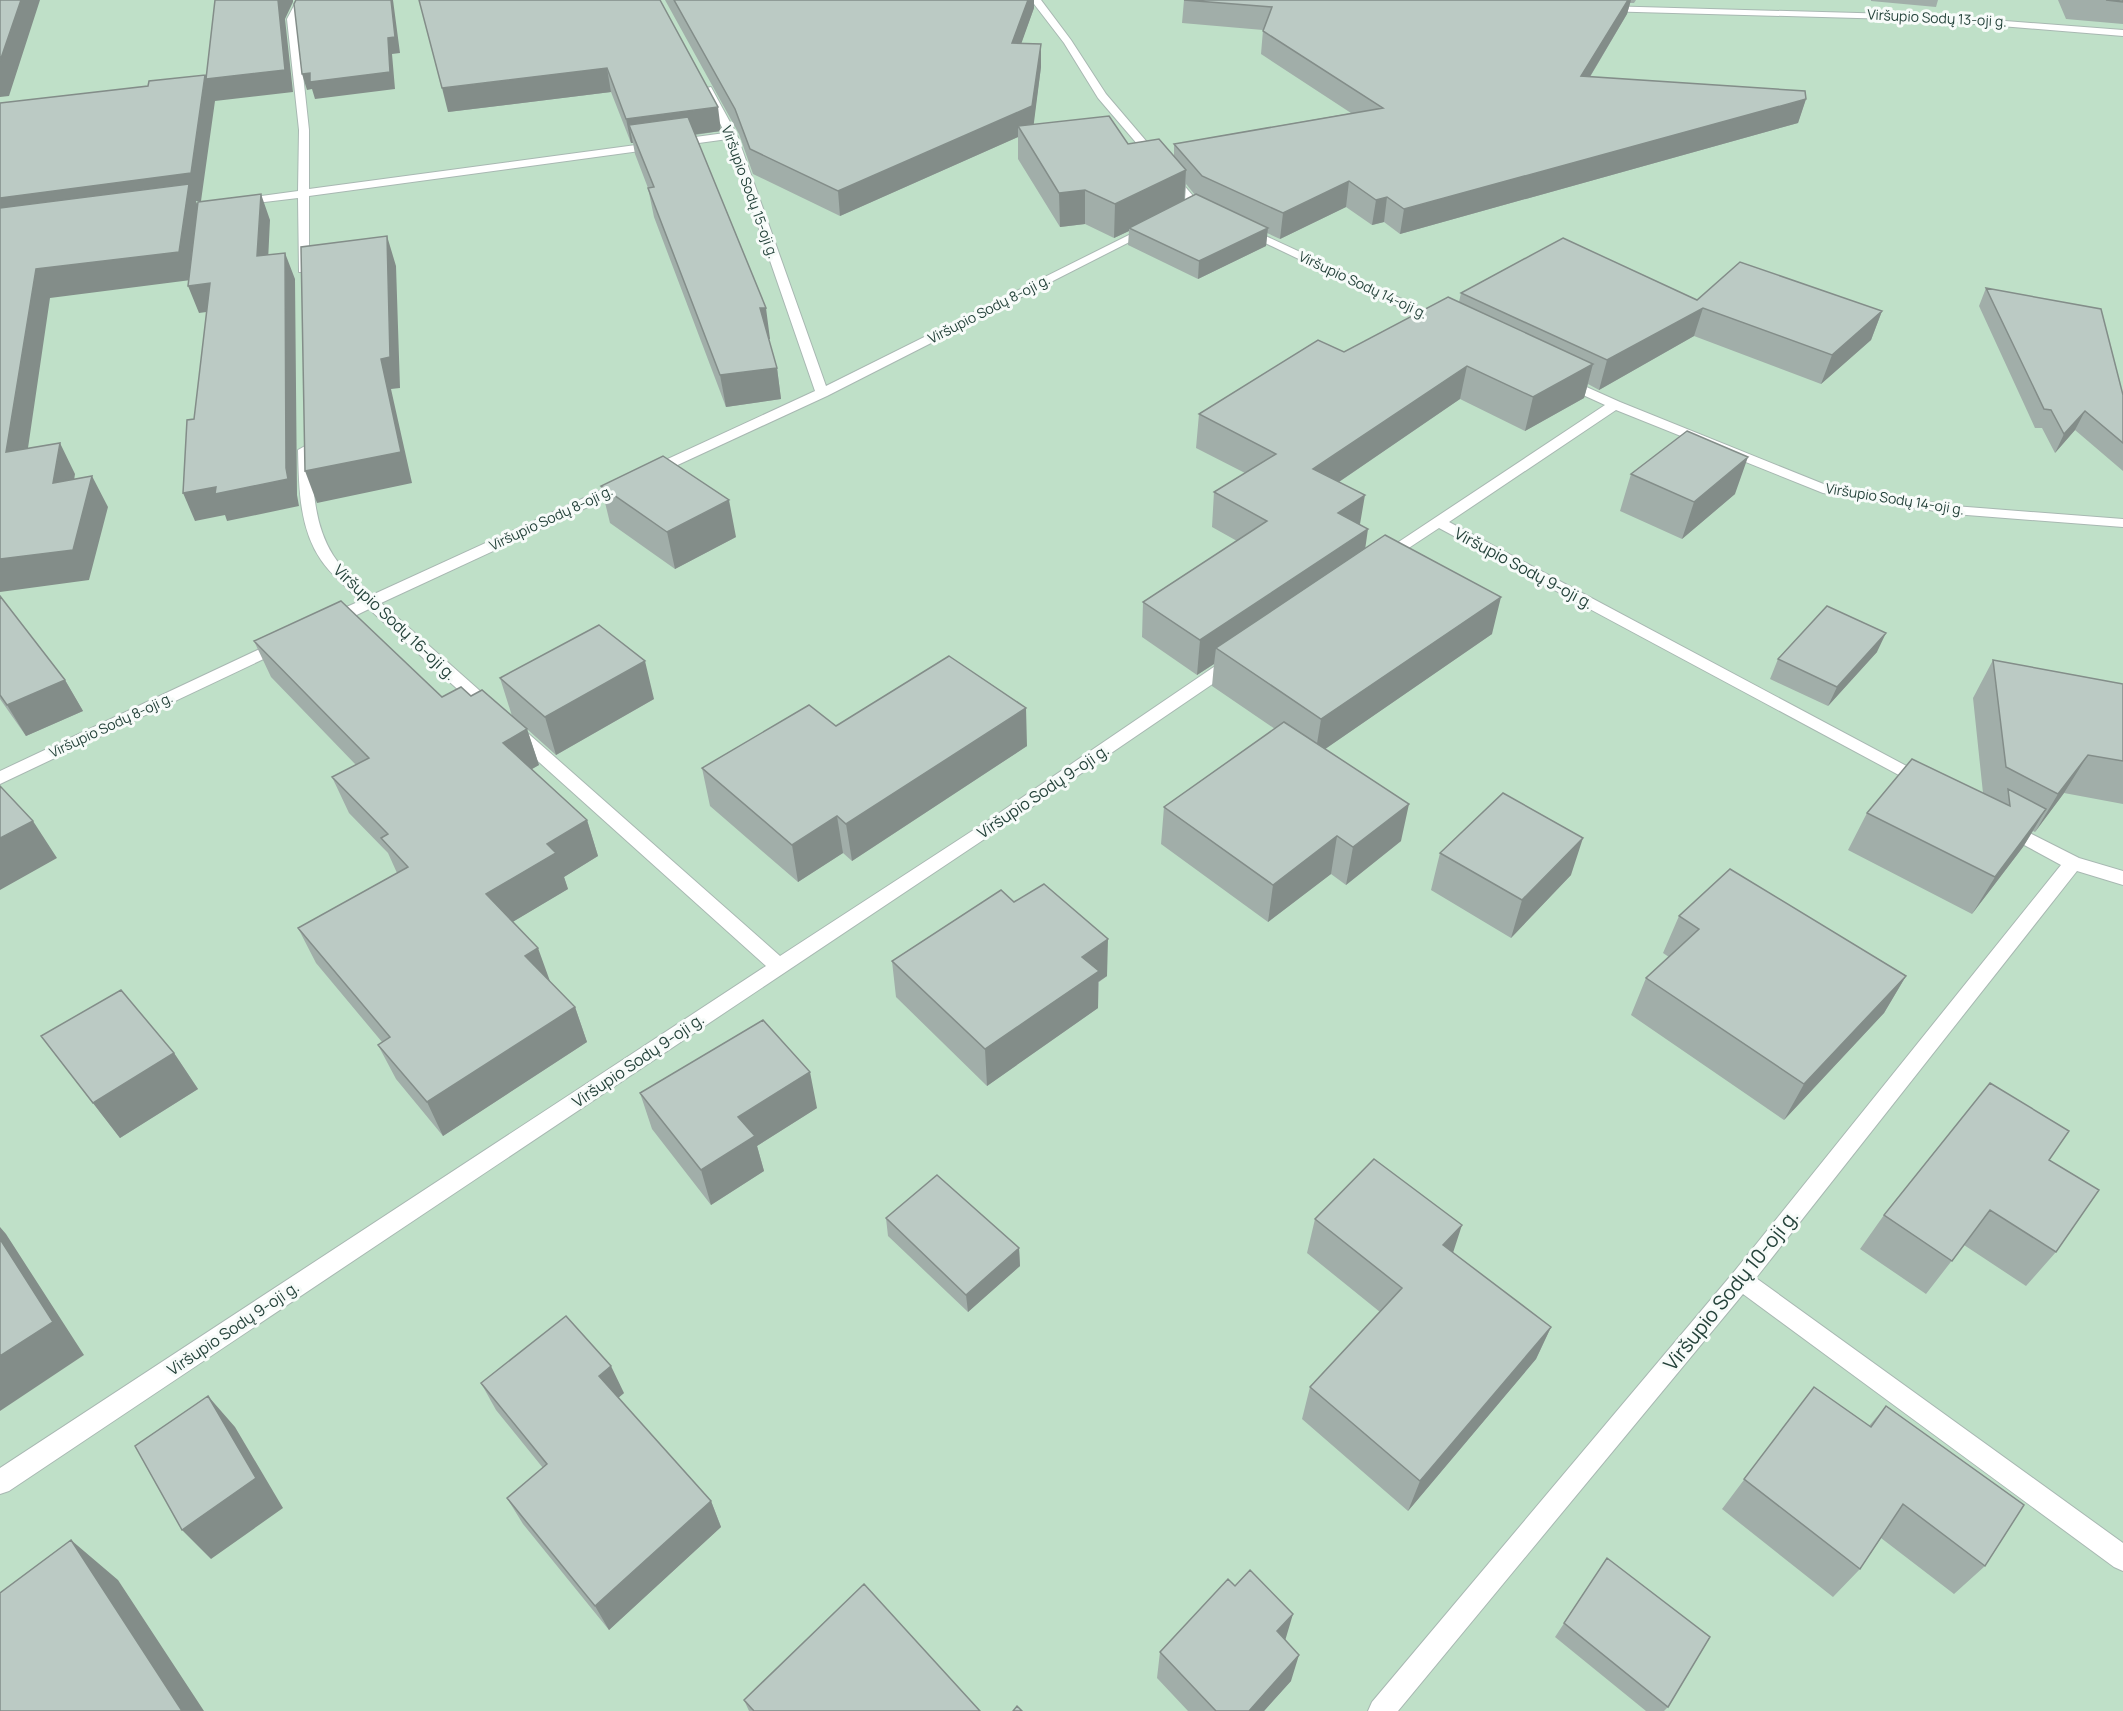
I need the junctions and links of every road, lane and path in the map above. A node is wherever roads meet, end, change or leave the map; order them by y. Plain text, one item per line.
1 (302, 0) edge
2 (1036, 0) edge
3 (1597, 9) edge
4 (2123, 33) edge
5 (704, 83) edge
6 (732, 135) junction
7 (302, 194) junction
8 (232, 203) edge
9 (1163, 221) edge
10 (303, 286) edge
11 (1454, 328) edge
12 (1551, 374) edge
13 (822, 393) junction
14 (1615, 405) junction
15 (305, 437) edge
16 (1438, 522) junction
17 (2123, 523) edge
18 (1370, 568) edge
19 (370, 602) junction
20 (317, 627) edge
21 (296, 637) edge
22 (1252, 648) edge
23 (0, 778) edge
24 (1938, 790) edge
25 (1989, 818) edge
26 (2073, 863) junction
27 (2123, 878) edge
28 (779, 966) junction
29 (1741, 1280) junction
30 (0, 1482) edge
31 (2123, 1558) edge
32 (1381, 1711) edge

1 - 7 street
2 - 11 street, Viršupio Sodų 14-oji g.
3 - 4 street, Viršupio Sodų 13-oji g.
5 - 6 street, Viršupio Sodų 15-oji g.
6 - 7 street
6 - 13 street, Viršupio Sodų 15-oji g.
7 - 8 street
7 - 10 street
9 - 13 street, Viršupio Sodų 8-oji g.
12 - 14 street, Viršupio Sodų 14-oji g.
13 - 19 street, Viršupio Sodų 8-oji g.
14 - 16 street
14 - 17 street, Viršupio Sodų 14-oji g.
15 - 19 street, Viršupio Sodų 16-oji g.
16 - 18 street, Viršupio Sodų 9-oji g.
16 - 24 street, Viršupio Sodų 9-oji g.
19 - 20 street, Viršupio Sodų 8-oji g.
19 - 28 street, Viršupio Sodų 16-oji g.
21 - 23 street, Viršupio Sodų 8-oji g.
22 - 28 street, Viršupio Sodų 9-oji g.
25 - 26 street
26 - 27 street
26 - 29 street, Viršupio Sodų 10-oji g.
28 - 30 street, Viršupio Sodų 9-oji g.
29 - 31 street
29 - 32 street, Viršupio Sodų 10-oji g.

